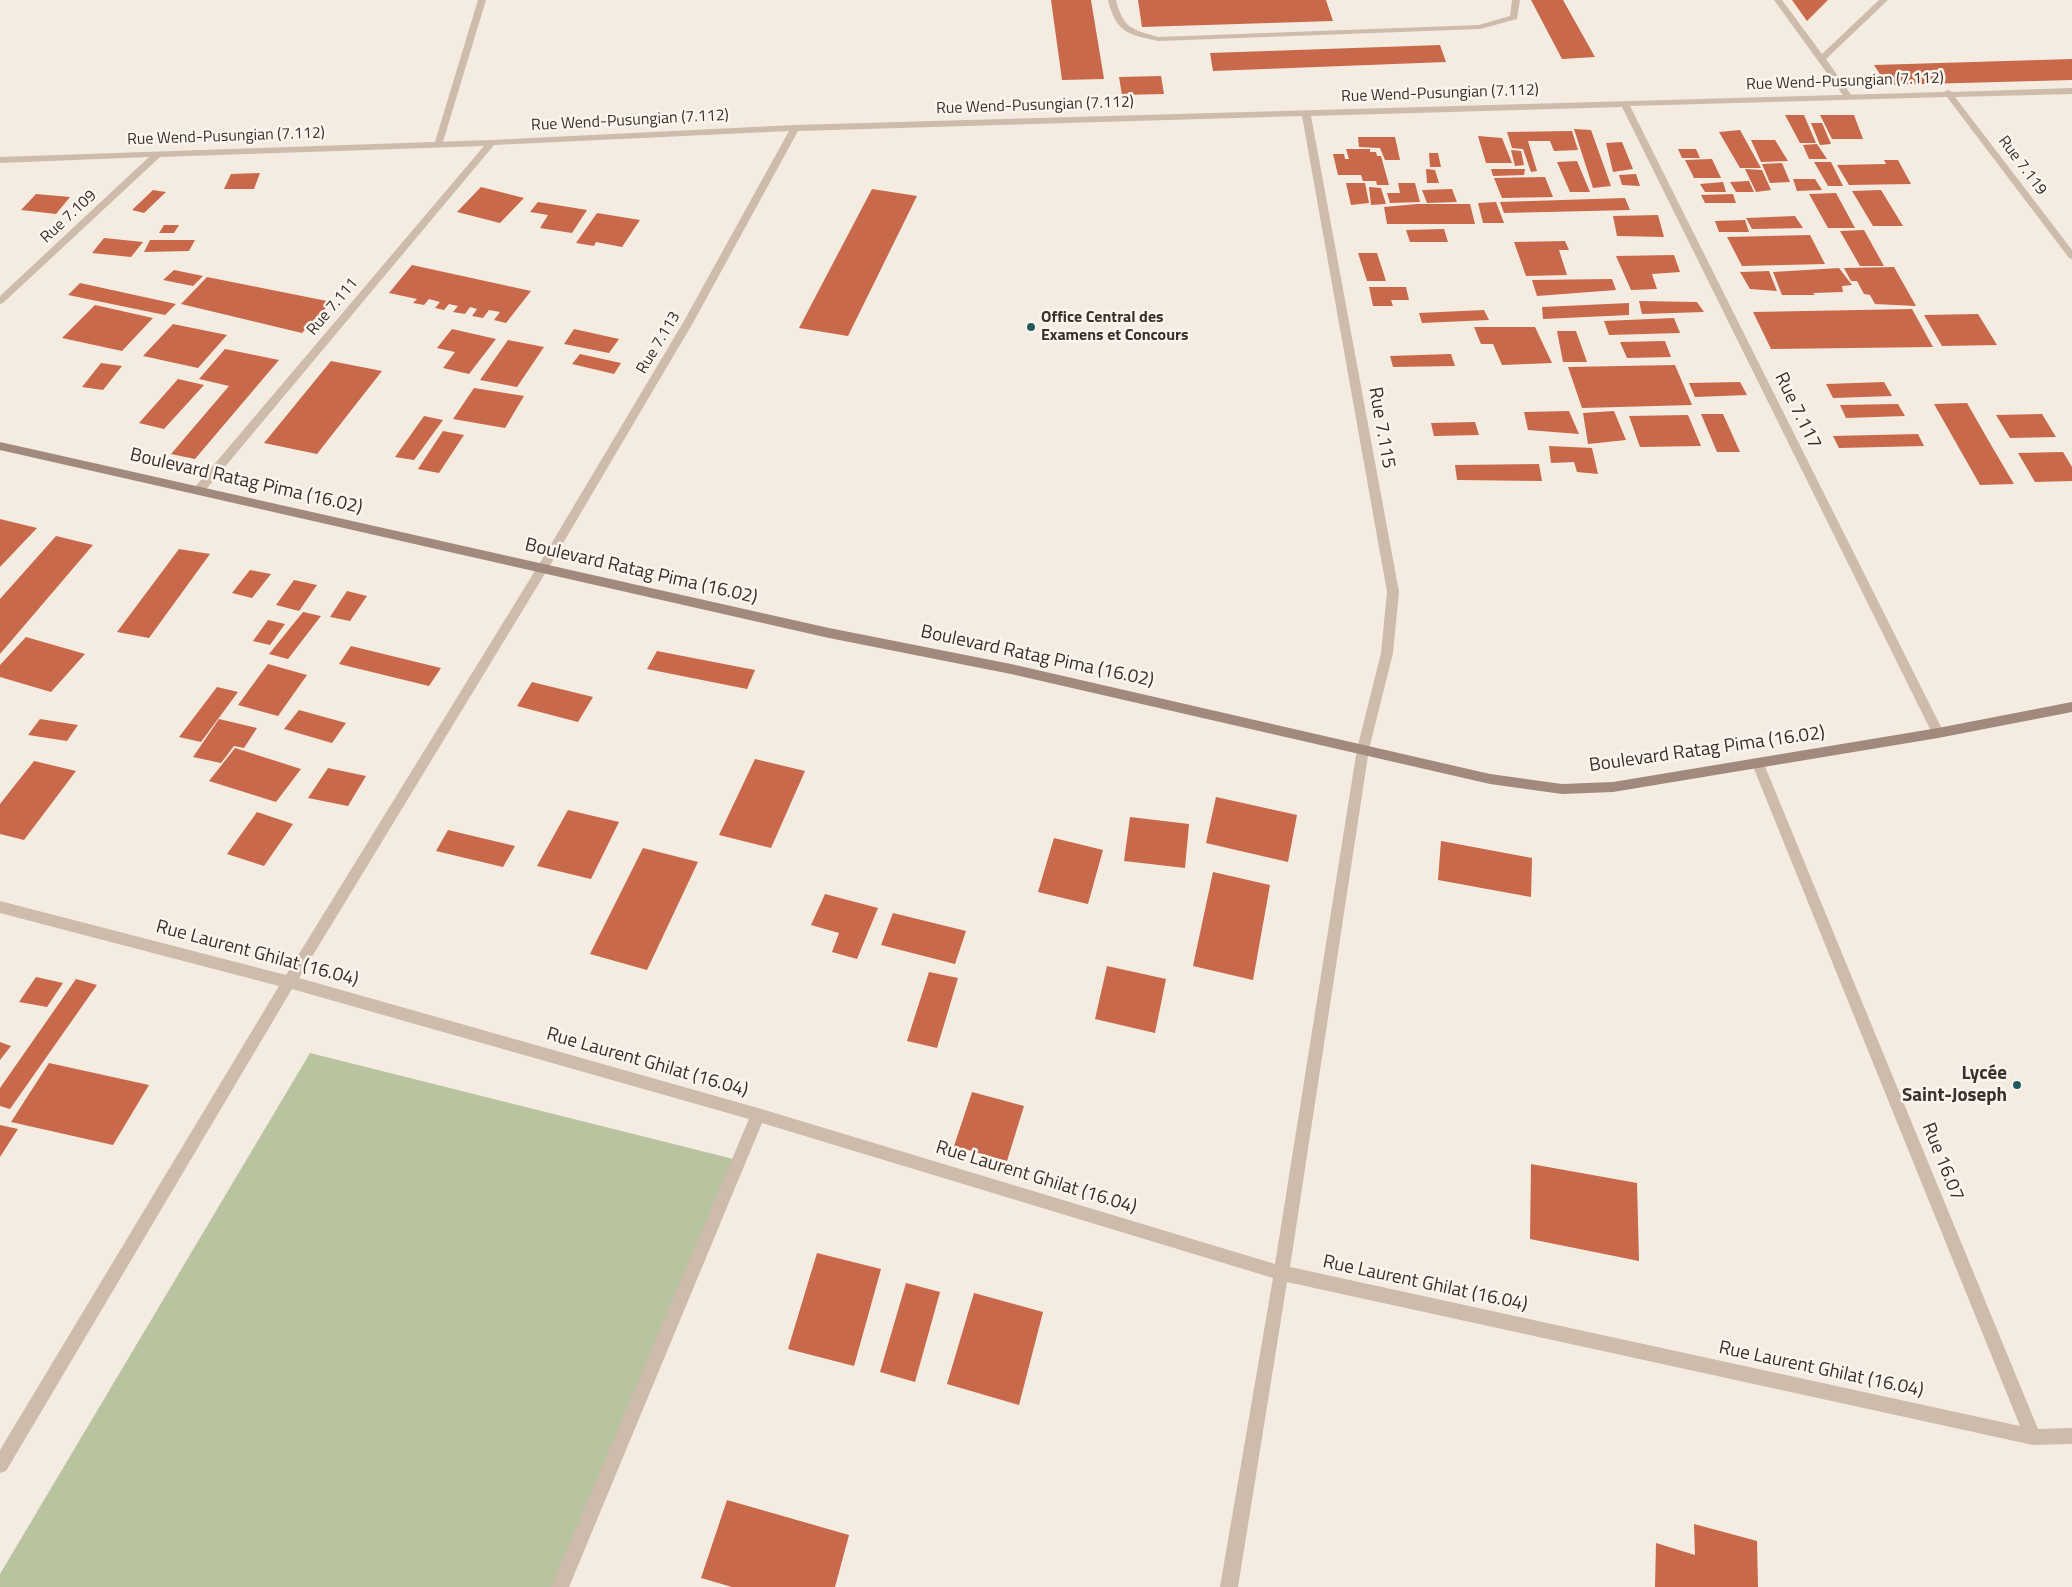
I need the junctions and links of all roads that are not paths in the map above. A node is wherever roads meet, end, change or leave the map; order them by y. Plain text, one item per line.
1 (482, 0) edge
2 (1112, 0) edge
3 (1516, 0) edge
4 (1778, 0) edge
5 (1884, 0) edge
6 (1822, 59) junction
7 (2072, 91) edge
8 (1948, 93) junction
9 (1848, 96) junction
10 (1625, 104) junction
11 (1306, 113) junction
12 (795, 128) junction
13 (491, 143) junction
14 (438, 145) junction
15 (159, 154) junction
16 (0, 160) edge
17 (2072, 256) edge
18 (0, 302) edge
19 (0, 446) edge
20 (199, 490) junction
21 (542, 569) junction
22 (2072, 707) edge
23 (1938, 733) junction
24 (1362, 750) junction
25 (1758, 764) junction
26 (0, 907) edge
27 (289, 982) junction
28 (758, 1115) junction
29 (1281, 1273) junction
30 (2072, 1436) edge
31 (2033, 1437) junction
32 (0, 1465) edge
33 (560, 1587) edge
34 (1228, 1587) edge

1 - 14 street
2 - 3 street
4 - 6 street
5 - 6 street
6 - 9 street
7 - 8 street, Rue Wend-Pusungian (7.112)
8 - 9 street, Rue Wend-Pusungian (7.112)
8 - 17 street, Rue 7.119
9 - 10 street, Rue Wend-Pusungian (7.112)
10 - 11 street, Rue Wend-Pusungian (7.112)
10 - 23 street, Rue 7.117
11 - 12 street, Rue Wend-Pusungian (7.112)
11 - 24 street, Rue 7.115
12 - 13 street, Rue Wend-Pusungian (7.112)
12 - 21 street, Rue 7.113
13 - 14 street, Rue Wend-Pusungian (7.112)
13 - 20 street, Rue 7.111
14 - 15 street, Rue Wend-Pusungian (7.112)
15 - 16 street, Rue Wend-Pusungian (7.112)
15 - 18 street, Rue 7.109
19 - 20 street, Boulevard Ratag Pima (16.02)
20 - 21 street, Boulevard Ratag Pima (16.02)
21 - 24 street, Boulevard Ratag Pima (16.02)
21 - 27 street, Rue 7.113
22 - 23 street, Boulevard Ratag Pima (16.02)
23 - 25 street, Boulevard Ratag Pima (16.02)
24 - 25 street, Boulevard Ratag Pima (16.02)
24 - 29 street, Rue 7.115
25 - 31 street, Rue 16.07
26 - 27 street, Rue Laurent Ghilat (16.04)
27 - 28 street, Rue Laurent Ghilat (16.04)
27 - 32 street, Rue 7.113
28 - 29 street, Rue Laurent Ghilat (16.04)
28 - 33 street
29 - 31 street, Rue Laurent Ghilat (16.04)
29 - 34 street, Rue 7.115
30 - 31 street, Rue Laurent Ghilat (16.04)

